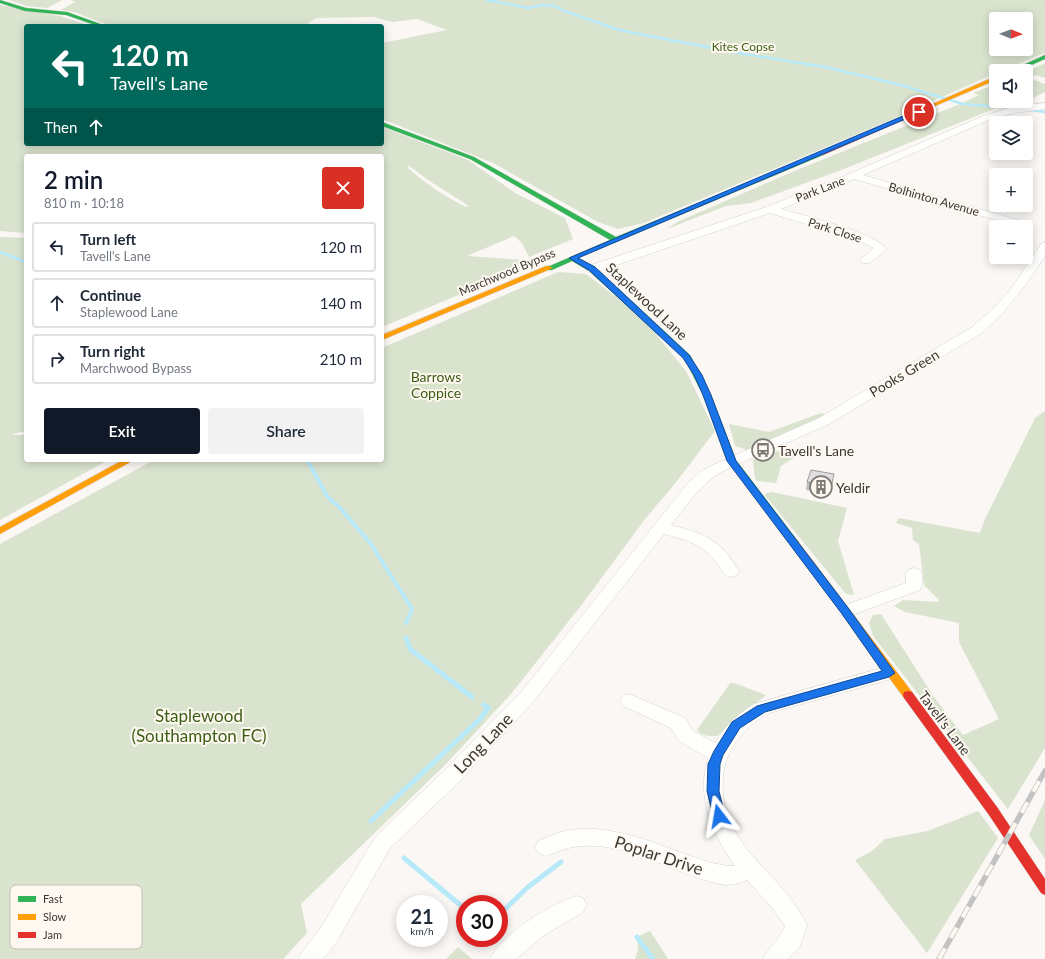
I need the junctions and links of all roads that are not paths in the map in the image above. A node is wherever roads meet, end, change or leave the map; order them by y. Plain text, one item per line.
1 (0, 1) edge
2 (98, 24) edge
3 (1045, 57) edge
4 (1029, 64) edge
5 (989, 81) edge
6 (1045, 106) edge
7 (384, 125) edge
8 (854, 176) junction
9 (770, 209) junction
10 (1007, 220) edge
11 (616, 240) junction
12 (1045, 246) edge
13 (572, 258) junction
14 (866, 260) dead end
15 (592, 269) junction
16 (384, 337) edge
17 (732, 461) junction
18 (126, 462) edge
19 (660, 528) junction
20 (0, 531) edge
21 (731, 571) dead end
22 (914, 574) dead end
23 (846, 612) junction
24 (889, 673) junction
25 (629, 701) dead end
26 (718, 754) junction
27 (545, 847) dead end
28 (750, 869) junction
29 (1045, 889) edge
30 (576, 905) dead end
31 (310, 959) edge
32 (501, 959) edge
33 (774, 959) edge

1 - 2 street
3 - 4 street
5 - 11 street, Marchwood Bypass
6 - 8 street, Park Lane
7 - 11 street, Staplewood Lane
8 - 9 street, Park Lane
8 - 10 street, Bolhinton Avenue
9 - 14 street, Park Close
9 - 15 street, Park Lane
11 - 13 street, Marchwood Bypass
12 - 17 street, Pooks Green
13 - 15 street, Staplewood Lane
13 - 16 street, Marchwood Bypass
15 - 17 street, Staplewood Lane
17 - 19 street, Long Lane
17 - 23 street, Tavell's Lane
18 - 20 street
19 - 21 street
19 - 31 street, Long Lane
22 - 23 street
23 - 24 street, Tavell's Lane
24 - 26 street
24 - 29 street, Tavell's Lane
25 - 26 street
26 - 28 street
27 - 28 street, Poplar Drive
28 - 33 street
30 - 32 street

